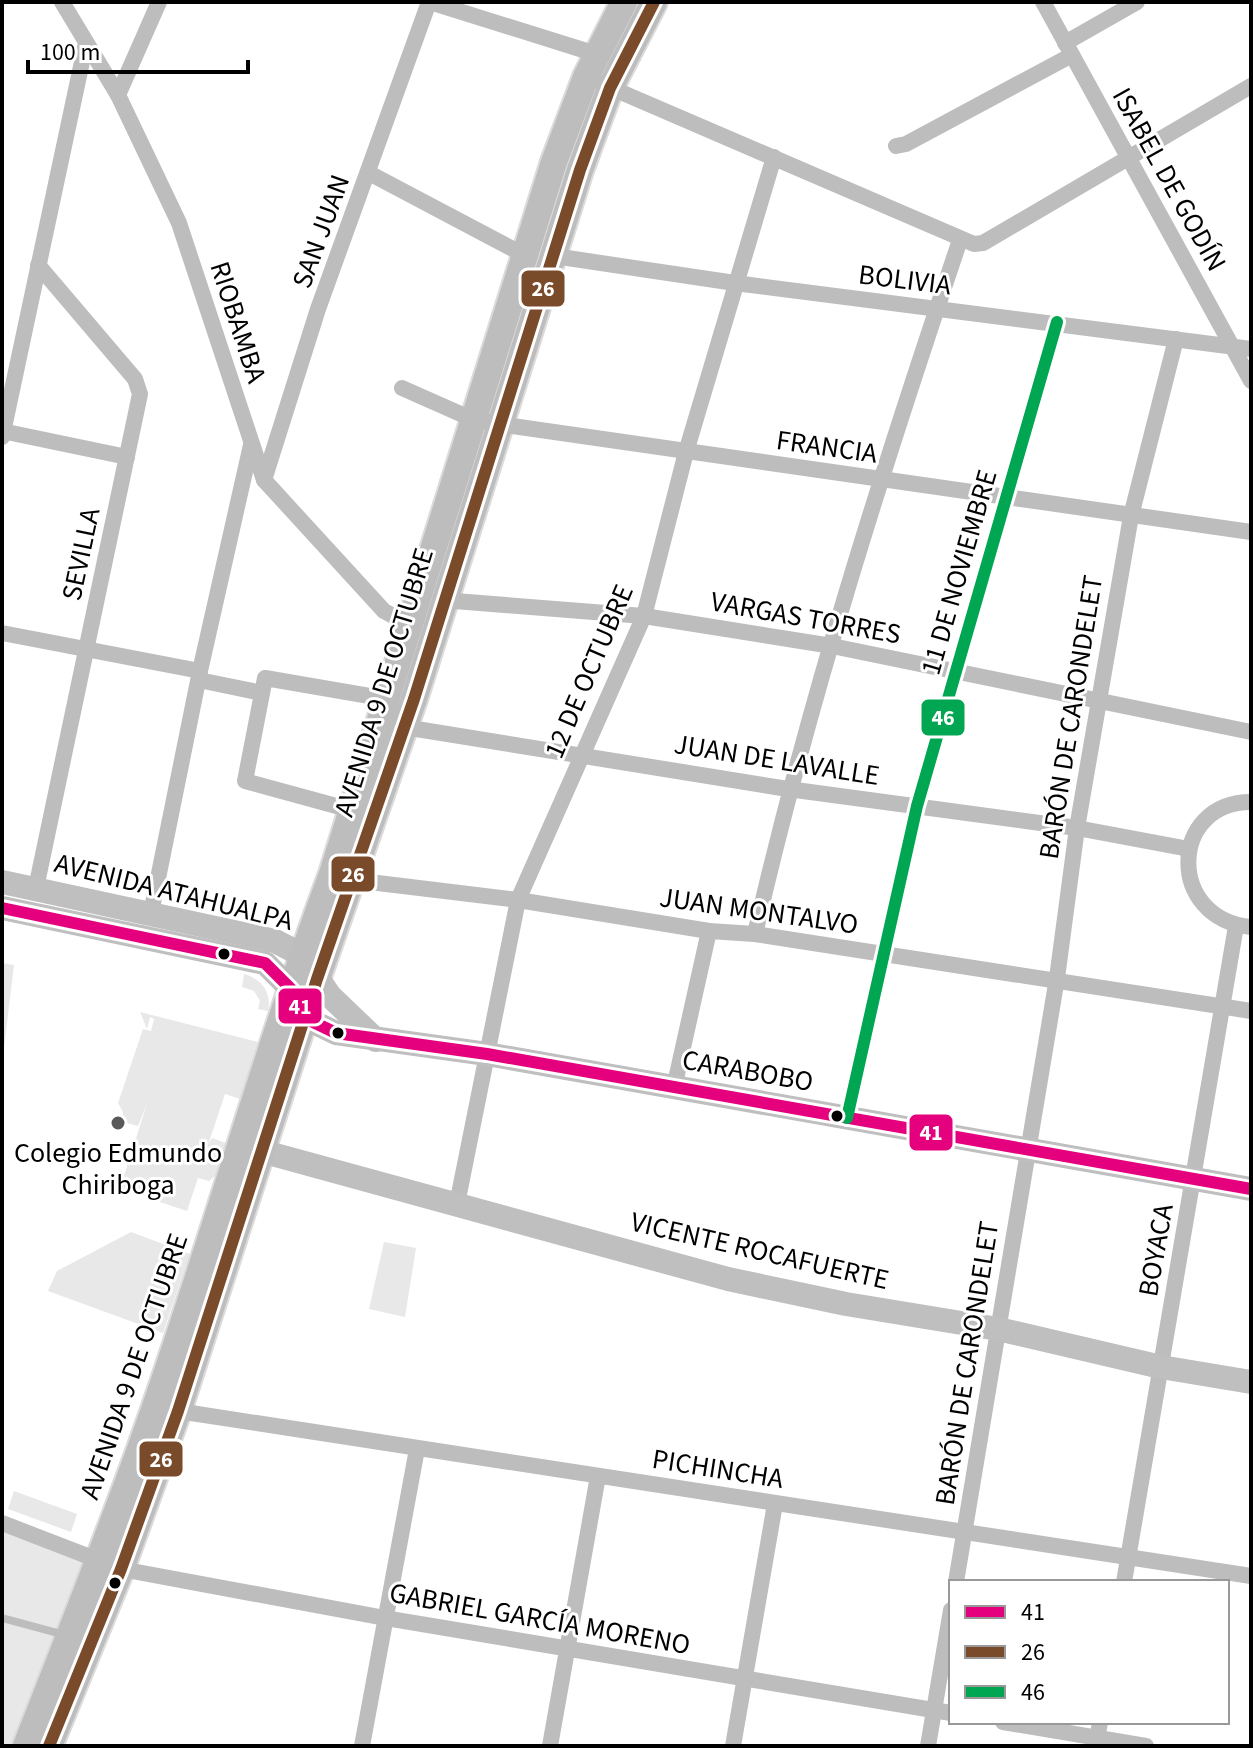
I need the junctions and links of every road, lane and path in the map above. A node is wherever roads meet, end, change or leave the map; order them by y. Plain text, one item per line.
1 (62, 2) edge
2 (159, 2) edge
3 (430, 2) edge
4 (624, 2) edge
5 (654, 2) edge
6 (1043, 2) edge
7 (1137, 2) edge
8 (86, 43) junction
9 (1069, 49) junction
10 (591, 66) junction
11 (1251, 86) edge
12 (610, 88) junction
13 (118, 95) junction
14 (896, 146) dead end
15 (774, 157) junction
16 (1130, 160) junction
17 (369, 173) junction
18 (960, 240) junction
19 (526, 256) junction
20 (554, 256) junction
21 (38, 265) junction
22 (735, 283) junction
23 (936, 310) junction
24 (1057, 322) junction
25 (1176, 339) junction
26 (1232, 347) junction
27 (1251, 349) edge
28 (1251, 381) edge
29 (402, 388) dead end
30 (485, 422) junction
31 (2, 433) edge
32 (251, 443) junction
33 (686, 452) junction
34 (127, 457) junction
35 (264, 480) junction
36 (882, 480) junction
37 (1007, 497) junction
38 (1131, 516) junction
39 (1251, 532) edge
40 (442, 600) junction
41 (644, 616) junction
42 (408, 624) junction
43 (2, 633) edge
44 (832, 646) junction
45 (87, 648) junction
46 (957, 671) junction
47 (199, 676) junction
48 (263, 686) junction
49 (387, 699) junction
50 (1098, 699) junction
51 (404, 727) junction
52 (1251, 732) edge
53 (581, 754) junction
54 (788, 789) junction
55 (1251, 802) edge
56 (917, 806) junction
57 (351, 810) junction
58 (1077, 828) junction
59 (1189, 849) junction
60 (353, 880) junction
61 (2, 882) edge
62 (36, 888) junction
63 (518, 900) junction
64 (2, 908) edge
65 (151, 913) junction
66 (1243, 926) edge
67 (709, 931) junction
68 (755, 934) junction
69 (883, 954) junction
70 (302, 955) junction
71 (1057, 978) junction
72 (317, 979) junction
73 (291, 989) junction
74 (1223, 1007) junction
75 (1251, 1011) edge
76 (307, 1019) junction
77 (376, 1040) junction
78 (487, 1054) junction
79 (674, 1088) junction
80 (847, 1118) junction
81 (261, 1151) junction
82 (1027, 1152) junction
83 (1194, 1179) junction
84 (1251, 1189) edge
85 (457, 1204) junction
86 (998, 1329) junction
87 (1161, 1367) junction
88 (1251, 1382) edge
89 (178, 1411) junction
90 (417, 1449) junction
91 (598, 1476) junction
92 (775, 1504) junction
93 (2, 1523) edge
94 (964, 1531) junction
95 (1128, 1557) junction
96 (111, 1565) junction
97 (1251, 1576) edge
98 (956, 1580) edge
99 (1124, 1580) edge
100 (2, 1618) edge
101 (385, 1618) junction
102 (69, 1636) junction
103 (949, 1636) edge
104 (567, 1649) junction
105 (745, 1679) junction
106 (943, 1712) edge
107 (1018, 1724) edge
108 (1098, 1735) edge
109 (36, 1745) edge
110 (362, 1746) edge
111 (550, 1746) edge
112 (733, 1746) edge
113 (928, 1746) edge
114 (1146, 1746) edge

1 - 8 street, RIOBAMBA
2 - 13 street
3 - 10 street
3 - 17 street, SAN JUAN
4 - 10 main road, AVENIDA 9 DE OCTUBRE
5 - 12 main road, AVENIDA 9 DE OCTUBRE
6 - 9 street, ISABEL DE GODÍN
7 - 9 street
8 - 13 street, RIOBAMBA
8 - 21 street
9 - 14 street
9 - 16 street, ISABEL DE GODÍN
10 - 12 street
10 - 19 main road, AVENIDA 9 DE OCTUBRE
11 - 16 street
12 - 15 street
12 - 20 main road, AVENIDA 9 DE OCTUBRE
13 - 32 street, RIOBAMBA
15 - 18 street
15 - 22 street, 12 DE OCTUBRE
16 - 18 street
16 - 26 street, ISABEL DE GODÍN
17 - 19 street
17 - 35 street, SAN JUAN
18 - 23 street
19 - 30 main road, AVENIDA 9 DE OCTUBRE
20 - 22 street, BOLIVIA
20 - 30 main road, AVENIDA 9 DE OCTUBRE
21 - 31 street
21 - 34 street, SEVILLA
22 - 23 street, BOLIVIA
22 - 33 street, 12 DE OCTUBRE
23 - 24 street, BOLIVIA
23 - 36 street
24 - 25 street, BOLIVIA
24 - 37 street, 11 DE NOVIEMBRE
25 - 26 street, BOLIVIA
25 - 38 street, BARÓN DE CARONDELET
26 - 27 street, BOLIVIA
26 - 28 street, ISABEL DE GODÍN
29 - 30 street, FRANCIA
30 - 33 street, FRANCIA
30 - 40 main road, AVENIDA 9 DE OCTUBRE
30 - 42 main road, AVENIDA 9 DE OCTUBRE
31 - 34 street
32 - 35 street, RIOBAMBA
32 - 47 street
33 - 36 street, FRANCIA
33 - 41 street, 12 DE OCTUBRE
34 - 45 street, SEVILLA
35 - 42 street, RIOBAMBA
36 - 37 street, FRANCIA
36 - 44 street
37 - 38 street, FRANCIA
37 - 46 street, 11 DE NOVIEMBRE
38 - 39 street, FRANCIA
38 - 50 street, BARÓN DE CARONDELET
40 - 41 street, VARGAS TORRES
40 - 51 main road, AVENIDA 9 DE OCTUBRE
41 - 44 street, VARGAS TORRES
41 - 53 street, 12 DE OCTUBRE
42 - 49 main road, AVENIDA 9 DE OCTUBRE
43 - 45 street
44 - 46 street, VARGAS TORRES
44 - 54 street
45 - 47 street
45 - 62 street, SEVILLA
46 - 50 street, VARGAS TORRES
46 - 56 street, 11 DE NOVIEMBRE
47 - 48 street
47 - 65 street
48 - 49 street
48 - 57 street
49 - 57 main road, AVENIDA 9 DE OCTUBRE
50 - 52 street, VARGAS TORRES
50 - 58 street, BARÓN DE CARONDELET
51 - 53 street, JUAN DE LAVALLE
51 - 60 main road, AVENIDA 9 DE OCTUBRE
53 - 54 street, JUAN DE LAVALLE
53 - 63 street, 12 DE OCTUBRE
54 - 56 street, JUAN DE LAVALLE
54 - 68 street
55 - 59 street
56 - 58 street, JUAN DE LAVALLE
56 - 69 street, 11 DE NOVIEMBRE
57 - 70 main road, AVENIDA 9 DE OCTUBRE
58 - 59 street, JUAN DE LAVALLE
58 - 71 street, BARÓN DE CARONDELET
59 - 66 street
60 - 63 street, JUAN MONTALVO
60 - 72 main road, AVENIDA 9 DE OCTUBRE
61 - 62 main road, AVENIDA ATAHUALPA
62 - 65 main road, AVENIDA ATAHUALPA
63 - 67 street, JUAN MONTALVO
63 - 78 street, 12 DE OCTUBRE
64 - 73 main road, AVENIDA ATAHUALPA
65 - 70 main road, AVENIDA ATAHUALPA
66 - 74 street, BOYACA
67 - 68 street, JUAN MONTALVO
67 - 79 street
68 - 69 street, JUAN MONTALVO
69 - 71 street, JUAN MONTALVO
69 - 80 street, 11 DE NOVIEMBRE
70 - 72 main road, AVENIDA ATAHUALPA
70 - 73 main road, AVENIDA 9 DE OCTUBRE
71 - 74 street, JUAN MONTALVO
71 - 82 street, BARÓN DE CARONDELET
72 - 76 main road, AVENIDA 9 DE OCTUBRE
72 - 77 main road
73 - 76 main road, AVENIDA ATAHUALPA
73 - 96 main road, AVENIDA 9 DE OCTUBRE
74 - 75 street, JUAN MONTALVO
74 - 83 street, BOYACA
76 - 77 main road, CARABOBO
76 - 81 main road, AVENIDA 9 DE OCTUBRE
77 - 78 main road, CARABOBO
78 - 79 main road, CARABOBO
78 - 85 street, 12 DE OCTUBRE
79 - 80 main road, CARABOBO
80 - 82 main road, CARABOBO
81 - 85 main road, VICENTE ROCAFUERTE
81 - 89 main road, AVENIDA 9 DE OCTUBRE
82 - 83 main road, CARABOBO
82 - 86 street, BARÓN DE CARONDELET
83 - 84 main road, CARABOBO
83 - 87 street, BOYACA
85 - 86 main road, VICENTE ROCAFUERTE
86 - 87 main road, VICENTE ROCAFUERTE
86 - 94 street, BARÓN DE CARONDELET
87 - 88 main road, VICENTE ROCAFUERTE
87 - 95 street, BOYACA
89 - 90 street, PICHINCHA
89 - 96 main road, AVENIDA 9 DE OCTUBRE
90 - 91 street, PICHINCHA
90 - 101 street
91 - 92 street, PICHINCHA
91 - 104 street
92 - 94 street, PICHINCHA
92 - 105 street
93 - 96 street, GABRIEL GARCÍA MORENO
94 - 95 street, PICHINCHA
94 - 98 street, BARÓN DE CARONDELET
95 - 97 street, PICHINCHA
95 - 99 street, BOYACA
96 - 101 street, GABRIEL GARCÍA MORENO
96 - 102 main road, AVENIDA 9 DE OCTUBRE
96 - 109 main road, AVENIDA 9 DE OCTUBRE
100 - 102 lane
101 - 104 street, GABRIEL GARCÍA MORENO
101 - 110 street
102 - 109 main road, AVENIDA 9 DE OCTUBRE
103 - 106 street
104 - 105 street, GABRIEL GARCÍA MORENO
104 - 111 street
105 - 106 street, GABRIEL GARCÍA MORENO
105 - 112 street
106 - 113 street
107 - 108 street
108 - 114 street

